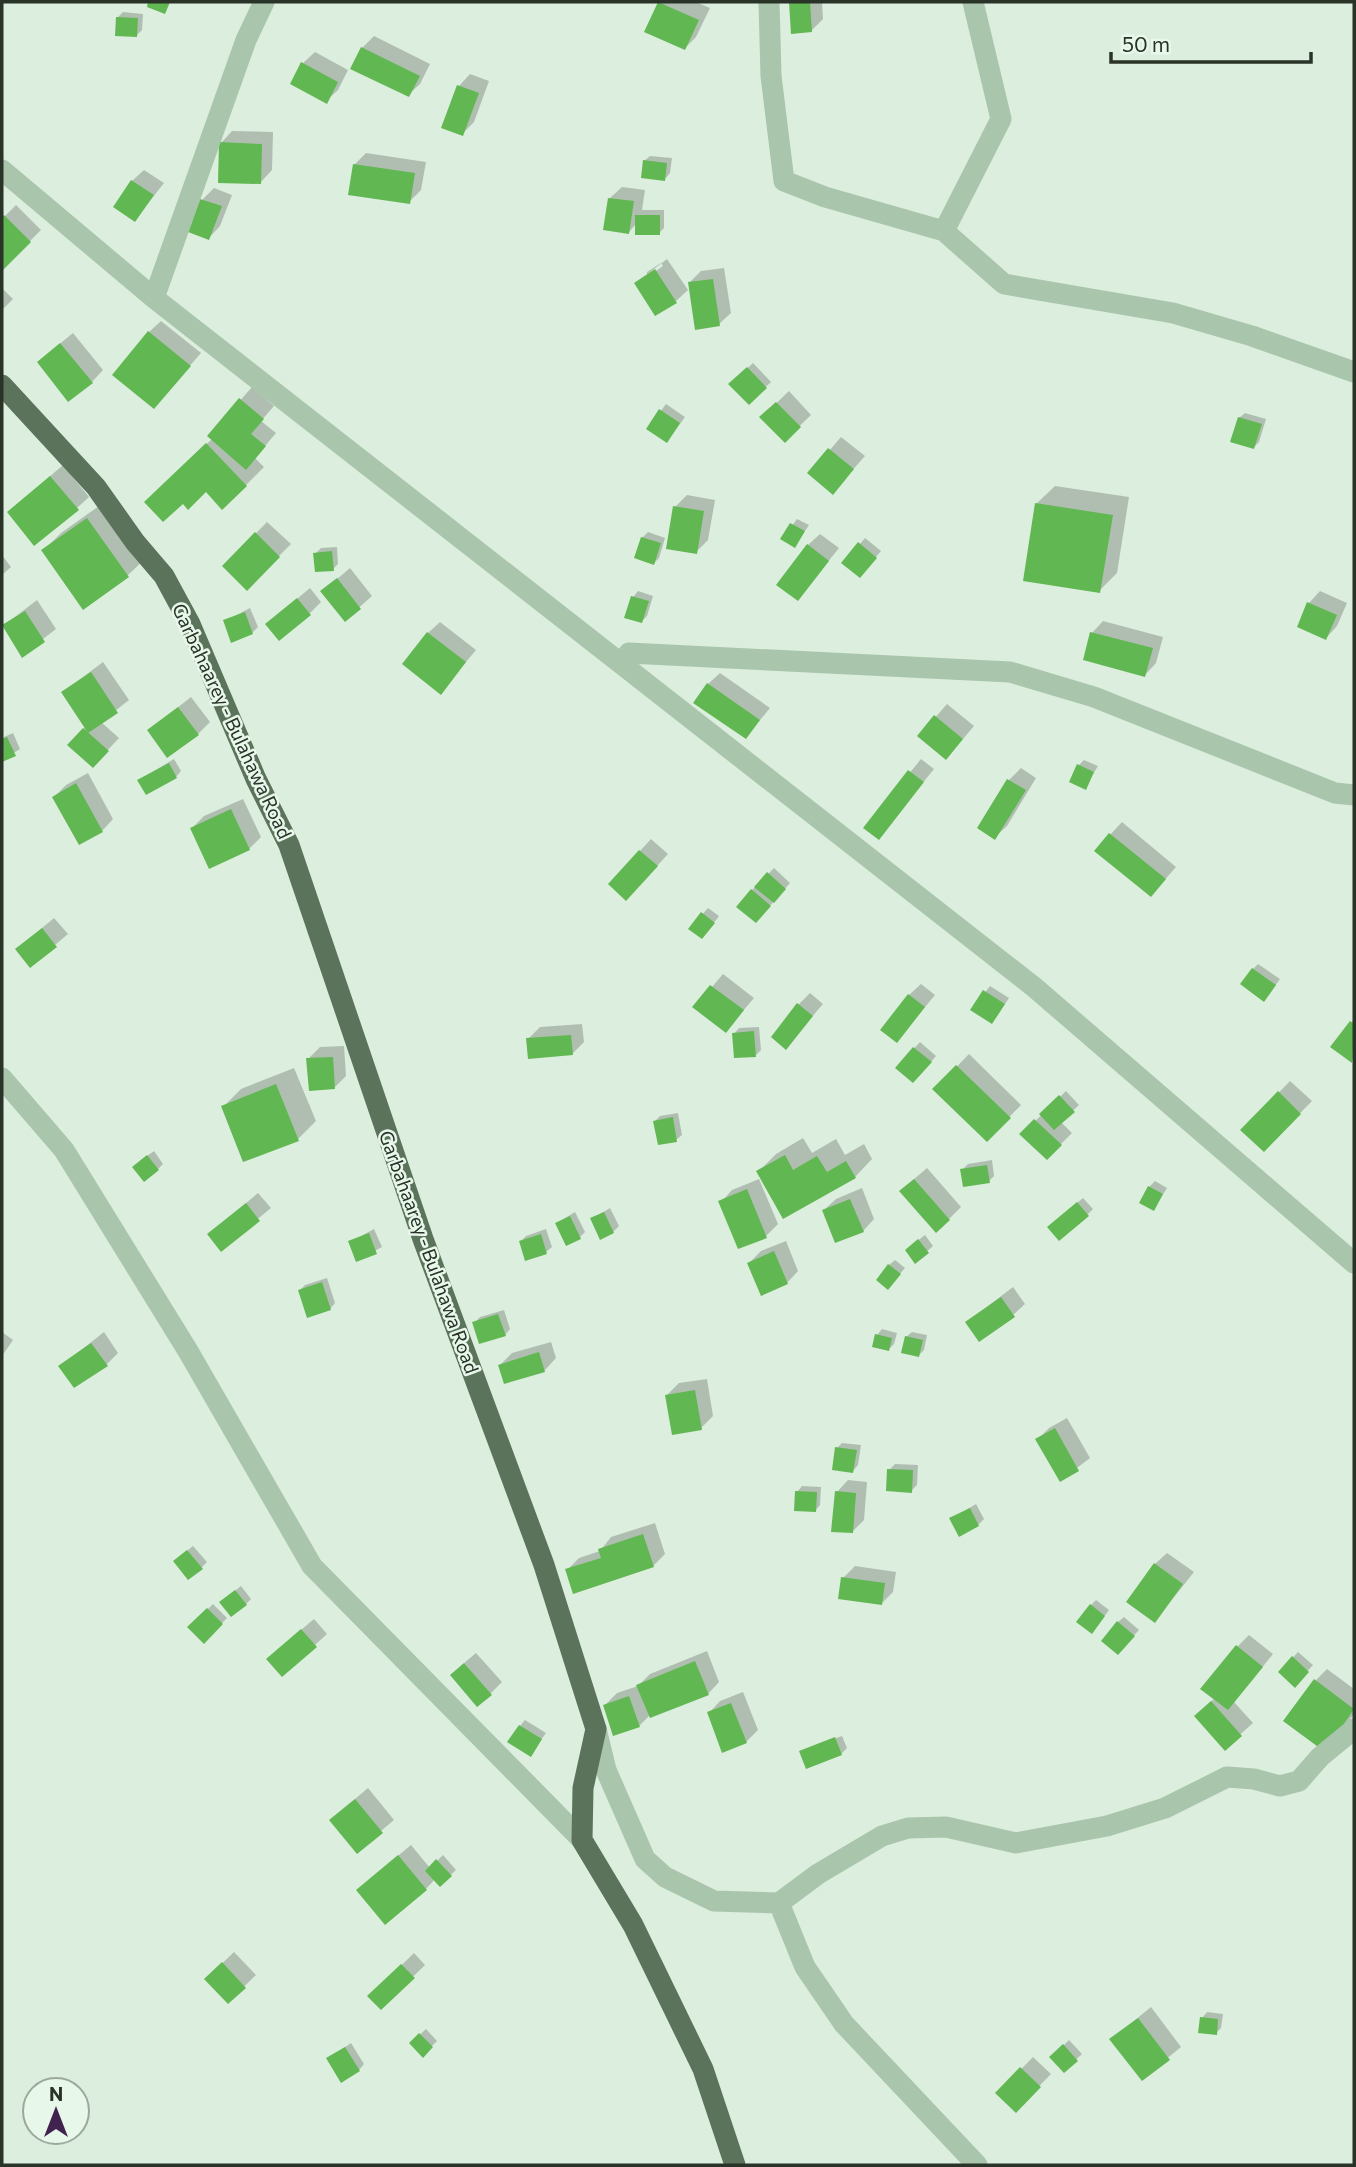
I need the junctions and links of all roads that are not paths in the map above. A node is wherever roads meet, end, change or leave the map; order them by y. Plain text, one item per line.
1 (264, 2) edge
2 (769, 2) edge
3 (973, 2) edge
4 (2, 170) edge
5 (944, 231) junction
6 (154, 298) junction
7 (1354, 372) edge
8 (2, 386) edge
9 (622, 662) junction
10 (1354, 795) edge
11 (2, 1078) edge
12 (1354, 1263) edge
13 (596, 1729) junction
14 (1354, 1729) edge
15 (582, 1840) junction
16 (779, 1903) junction
17 (735, 2165) edge
18 (977, 2165) edge

1 - 6 street
2 - 5 street
3 - 5 street
4 - 6 street
5 - 7 street
6 - 9 street
8 - 13 main road, Garbahaarey - Bulahawa Road
9 - 10 street
9 - 12 street
11 - 15 street
13 - 15 main road
13 - 16 street
14 - 16 street
15 - 17 main road
16 - 18 street

